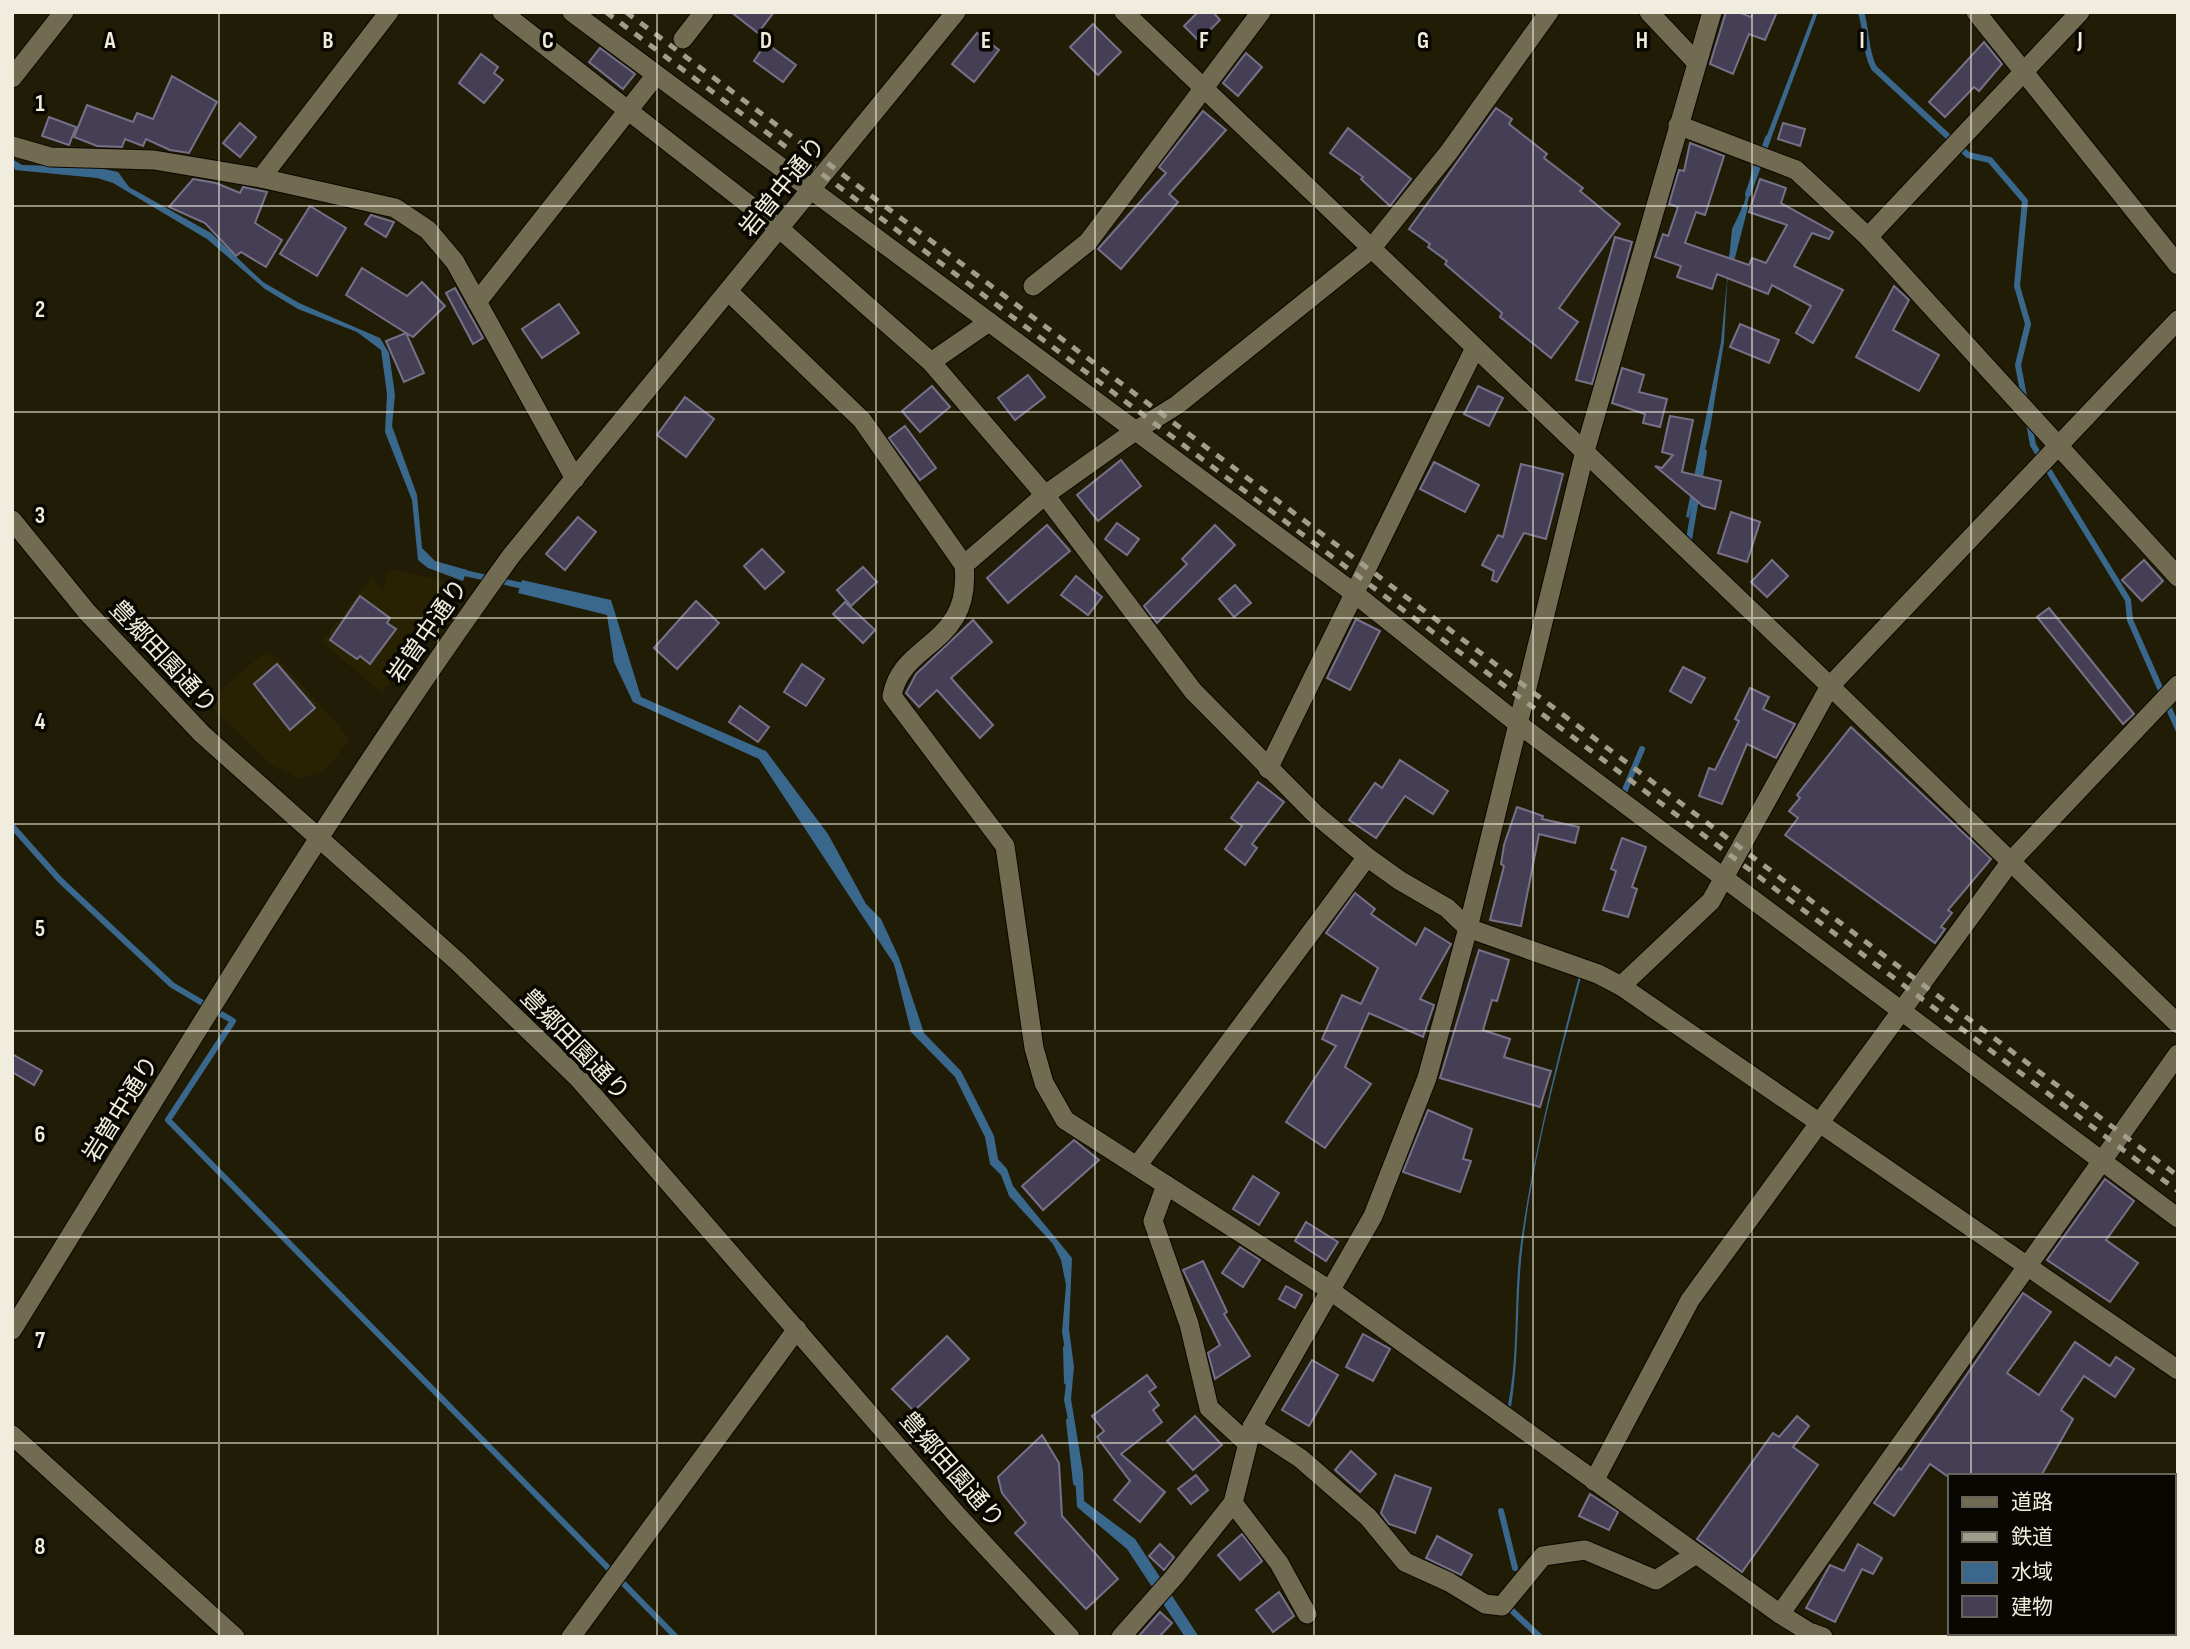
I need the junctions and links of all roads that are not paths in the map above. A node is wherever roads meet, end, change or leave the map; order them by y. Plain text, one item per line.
1 (64, 12) edge
2 (389, 12) edge
3 (502, 12) edge
4 (572, 12) edge
5 (704, 12) edge
6 (956, 12) edge
7 (1124, 12) edge
8 (1261, 12) edge
9 (1549, 12) edge
10 (1649, 12) edge
11 (1712, 12) edge
12 (1976, 12) edge
13 (2080, 12) edge
14 (683, 39) dead end
15 (1697, 63) junction
16 (2023, 72) junction
17 (656, 75) junction
18 (12, 78) edge
19 (1204, 89) junction
20 (629, 111) junction
21 (1678, 125) junction
22 (12, 146) edge
23 (261, 178) junction
24 (811, 191) junction
25 (780, 229) junction
26 (1868, 237) junction
27 (1370, 250) junction
28 (2178, 265) edge
29 (1033, 286) dead end
30 (729, 292) junction
31 (477, 302) junction
32 (2178, 320) edge
33 (989, 322) junction
34 (1475, 348) junction
35 (931, 362) junction
36 (1135, 431) junction
37 (2060, 444) junction
38 (1585, 451) junction
39 (575, 479) junction
40 (1045, 495) junction
41 (12, 520) edge
42 (964, 565) junction
43 (2178, 577) edge
44 (1354, 593) junction
45 (2178, 685) edge
46 (1830, 686) junction
47 (1517, 723) junction
48 (1268, 769) junction
49 (317, 839) junction
50 (1367, 857) junction
51 (2011, 860) junction
52 (1724, 878) junction
53 (1468, 928) junction
54 (1621, 986) junction
55 (1902, 1011) junction
56 (2178, 1024) edge
57 (2178, 1054) edge
58 (1820, 1124) junction
59 (2103, 1162) junction
60 (1137, 1166) junction
61 (1166, 1185) junction
62 (2178, 1218) edge
63 (2028, 1269) junction
64 (1331, 1291) junction
65 (797, 1329) junction
66 (12, 1330) edge
67 (2178, 1370) edge
68 (12, 1435) edge
69 (1249, 1435) junction
70 (1594, 1481) junction
71 (1233, 1503) junction
72 (1696, 1554) junction
73 (1307, 1614) dead end
74 (1780, 1614) junction
75 (235, 1637) edge
76 (571, 1637) edge
77 (1070, 1637) edge
78 (1121, 1637) edge
79 (1823, 1637) edge

1 - 18 street
2 - 23 street
3 - 20 street
4 - 17 street
5 - 14 street
6 - 24 street, 岩曽中通り
7 - 19 street
8 - 19 street
9 - 27 street
10 - 15 street
11 - 15 street
12 - 16 street
13 - 16 street
15 - 21 street
16 - 26 street
16 - 28 street
17 - 20 street
17 - 24 street
19 - 27 street
19 - 29 street
20 - 25 street
20 - 31 street
21 - 26 street
21 - 38 street
22 - 23 street
23 - 31 street
24 - 25 street, 岩曽中通り
24 - 33 street
25 - 30 street, 岩曽中通り
25 - 35 street
26 - 37 street
27 - 34 street
27 - 36 street
30 - 39 street, 岩曽中通り
30 - 42 street
31 - 39 street
32 - 37 street
33 - 35 street
33 - 36 street
34 - 38 street
34 - 44 street
35 - 40 street
36 - 40 street
36 - 44 street
37 - 43 street
37 - 46 street
38 - 46 street
38 - 47 street
39 - 49 street, 岩曽中通り
40 - 42 street
40 - 48 street
41 - 49 street, 豊郷田園通り
42 - 60 street
44 - 47 street
44 - 48 street
45 - 51 street
46 - 51 street
46 - 52 street
47 - 52 street
47 - 53 street
48 - 50 street
49 - 65 street, 豊郷田園通り
49 - 66 street, 岩曽中通り
50 - 53 street
50 - 60 street
51 - 55 street
51 - 56 street
52 - 54 street
52 - 55 street
53 - 54 street
53 - 64 street
54 - 58 street
55 - 58 street
55 - 59 street
57 - 59 street
58 - 63 street
58 - 70 street
59 - 62 street
59 - 63 street
60 - 61 street
61 - 64 street
61 - 69 street
63 - 67 street
63 - 74 street
64 - 69 street
64 - 70 street
65 - 76 street
65 - 77 street, 豊郷田園通り
68 - 75 street
69 - 71 street
69 - 72 street
70 - 72 street
71 - 73 street
71 - 78 street
72 - 74 street
74 - 79 street

